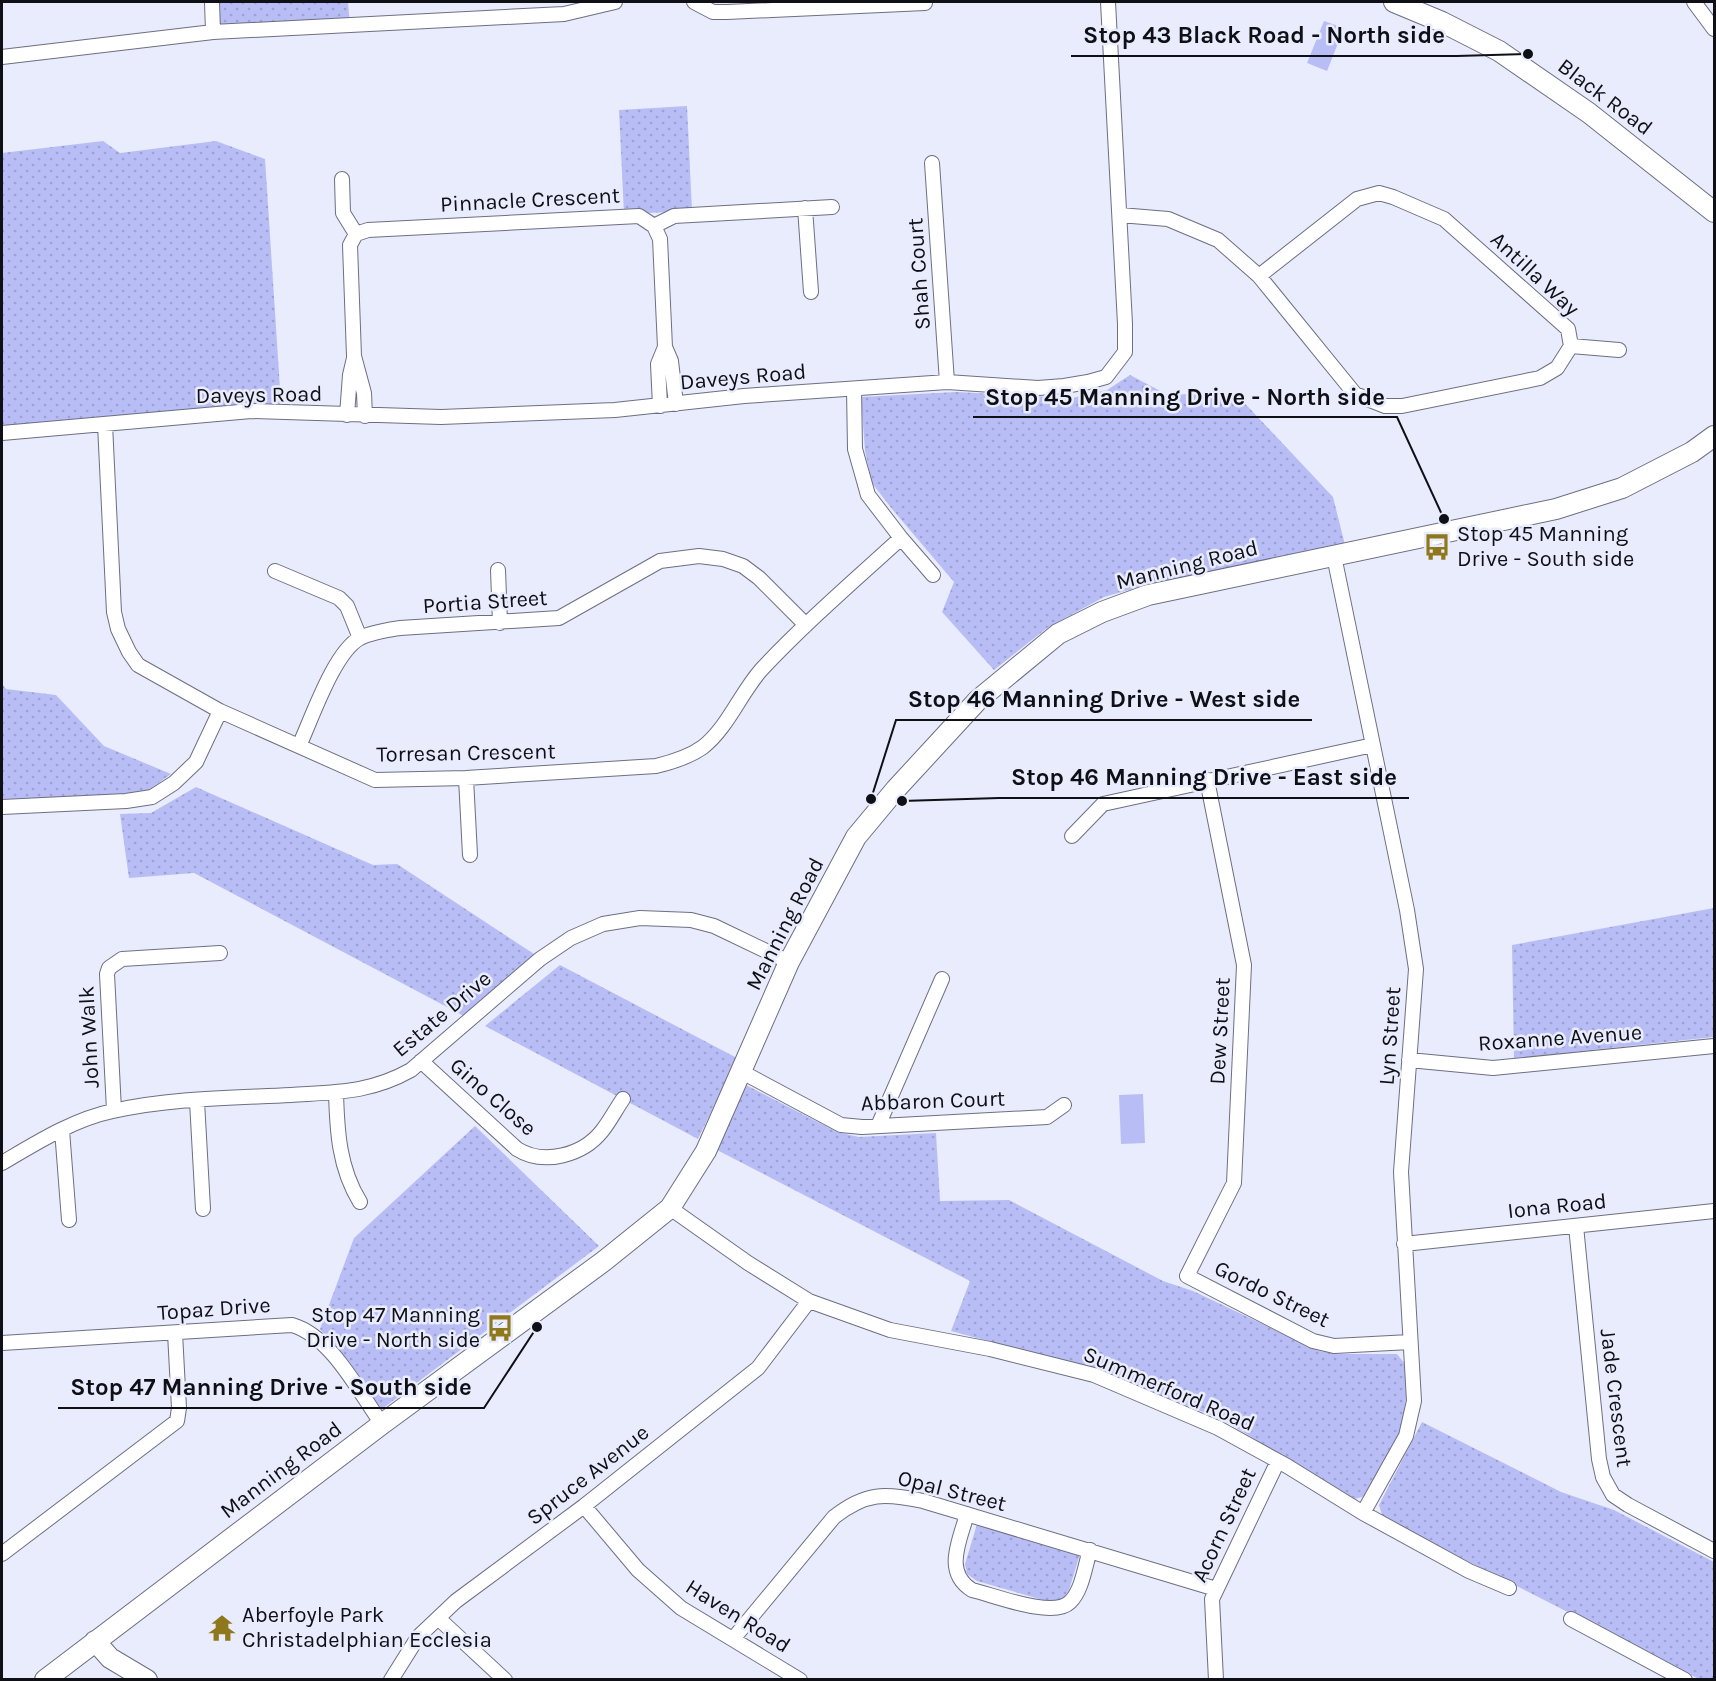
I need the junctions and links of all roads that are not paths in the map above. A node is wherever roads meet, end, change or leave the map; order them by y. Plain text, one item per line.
1 (212, 2) edge
2 (615, 2) edge
3 (694, 2) edge
4 (1108, 2) edge
5 (1394, 2) edge
6 (1694, 2) edge
7 (925, 3) dead end
8 (1416, 6) edge
9 (1714, 29) edge
10 (213, 32) junction
11 (2, 57) edge
12 (932, 163) dead end
13 (342, 179) dead end
14 (832, 207) dead end
15 (805, 208) junction
16 (1714, 212) edge
17 (1120, 214) junction
18 (654, 226) junction
19 (356, 234) junction
20 (1259, 276) junction
21 (811, 292) dead end
22 (1571, 346) junction
23 (665, 347) junction
24 (1618, 350) dead end
25 (354, 356) junction
26 (947, 382) junction
27 (854, 389) junction
28 (676, 404) junction
29 (660, 406) junction
30 (347, 415) junction
31 (364, 416) junction
32 (105, 424) junction
33 (2, 433) edge
34 (1714, 436) edge
35 (901, 537) junction
36 (1334, 556) junction
37 (498, 570) dead end
38 (275, 571) dead end
39 (933, 575) dead end
40 (500, 622) junction
41 (806, 625) junction
42 (360, 638) junction
43 (220, 711) junction
44 (1373, 745) junction
45 (299, 746) junction
46 (466, 778) junction
47 (1207, 780) junction
48 (2, 807) edge
49 (1072, 836) dead end
50 (470, 855) dead end
51 (220, 953) dead end
52 (789, 962) junction
53 (942, 979) dead end
54 (1714, 1046) edge
55 (1409, 1060) junction
56 (421, 1061) junction
57 (742, 1072) junction
58 (336, 1092) junction
59 (623, 1099) dead end
60 (197, 1101) junction
61 (1064, 1106) dead end
62 (114, 1110) junction
63 (878, 1126) junction
64 (62, 1130) junction
65 (2, 1163) edge
66 (360, 1202) dead end
67 (670, 1208) junction
68 (203, 1209) dead end
69 (1714, 1211) edge
70 (69, 1220) dead end
71 (1576, 1226) junction
72 (1404, 1244) junction
73 (1187, 1276) joint
74 (809, 1300) junction
75 (175, 1333) junction
76 (1410, 1342) junction
77 (2, 1343) edge
78 (382, 1424) junction
79 (1278, 1461) junction
80 (584, 1506) junction
81 (967, 1514) junction
82 (1363, 1514) junction
83 (1090, 1550) junction
84 (1714, 1551) edge
85 (2, 1554) edge
86 (1509, 1588) dead end
87 (1216, 1589) junction
88 (438, 1618) junction
89 (1571, 1619) dead end
90 (733, 1639) junction
91 (95, 1641) junction
92 (45, 1680) edge
93 (147, 1680) edge
94 (391, 1680) edge
95 (505, 1680) edge
96 (800, 1680) edge
97 (1215, 1680) edge
98 (1685, 1680) edge

1 - 10 street
2 - 10 street
3 - 7 street
4 - 17 street, Daveys Road
5 - 8 street, Black Road
6 - 9 street
8 - 16 street, Black Road
10 - 11 street
12 - 26 street, Shah Court
13 - 19 street
14 - 15 street
15 - 18 street
15 - 21 street
17 - 20 street, Antilla Way
17 - 26 street, Daveys Road
18 - 19 street, Pinnacle Crescent
18 - 23 street
19 - 25 street
20 - 22 street, Antilla Way
20 - 22 street, Antilla Way
22 - 24 street
23 - 28 street
23 - 29 street
25 - 30 street
25 - 31 street
26 - 27 street, Daveys Road
27 - 28 street, Daveys Road
27 - 35 street
28 - 29 street, Daveys Road
29 - 31 street, Daveys Road
30 - 31 street, Daveys Road
30 - 32 street, Daveys Road
32 - 33 street, Daveys Road
32 - 43 street, Torresan Crescent
34 - 36 street, Manning Road
35 - 39 street
35 - 41 street, Torresan Crescent
36 - 44 street, Lyn Street
36 - 52 street, Manning Road
37 - 40 street
38 - 42 street
40 - 41 street, Portia Street
40 - 42 street, Portia Street
41 - 46 street, Torresan Crescent
42 - 45 street
43 - 45 street, Torresan Crescent
43 - 48 street
44 - 47 street
44 - 55 street, Lyn Street
45 - 46 street, Torresan Crescent
46 - 50 street
47 - 49 street
47 - 73 street, Dew Street
51 - 62 street, John Walk
52 - 56 street, Estate Drive
52 - 57 street, Manning Road
53 - 63 street
54 - 55 street, Roxanne Avenue
55 - 72 street, Lyn Street
56 - 58 street, Estate Drive
56 - 59 street, Gino Close
57 - 63 street, Abbaron Court
57 - 67 street, Manning Road
58 - 60 street, Estate Drive
58 - 66 street
60 - 62 street, Estate Drive
60 - 68 street
61 - 63 street, Abbaron Court
62 - 64 street, Estate Drive
64 - 65 street, Estate Drive
64 - 70 street
67 - 74 street, Summerford Road
67 - 78 street, Manning Road
69 - 71 street, Iona Road
71 - 72 street, Iona Road
71 - 84 street, Jade Crescent
72 - 76 street, Lyn Street
73 - 76 street, Gordo Street
74 - 79 street, Summerford Road
74 - 80 street, Spruce Avenue
75 - 77 street, Topaz Drive
75 - 78 street, Topaz Drive
75 - 85 street
76 - 82 street, Lyn Street
78 - 91 street, Manning Road
79 - 82 street, Summerford Road
79 - 87 street, Acorn Street
80 - 88 street, Spruce Avenue
80 - 90 street, Haven Road
81 - 83 street, Opal Street
81 - 83 street
81 - 90 street, Opal Street
82 - 86 street, Summerford Road
83 - 87 street, Opal Street
87 - 97 street, Acorn Street
88 - 94 street, Spruce Avenue
88 - 95 street
89 - 98 street
90 - 96 street, Haven Road
91 - 92 street, Manning Road
91 - 93 street

